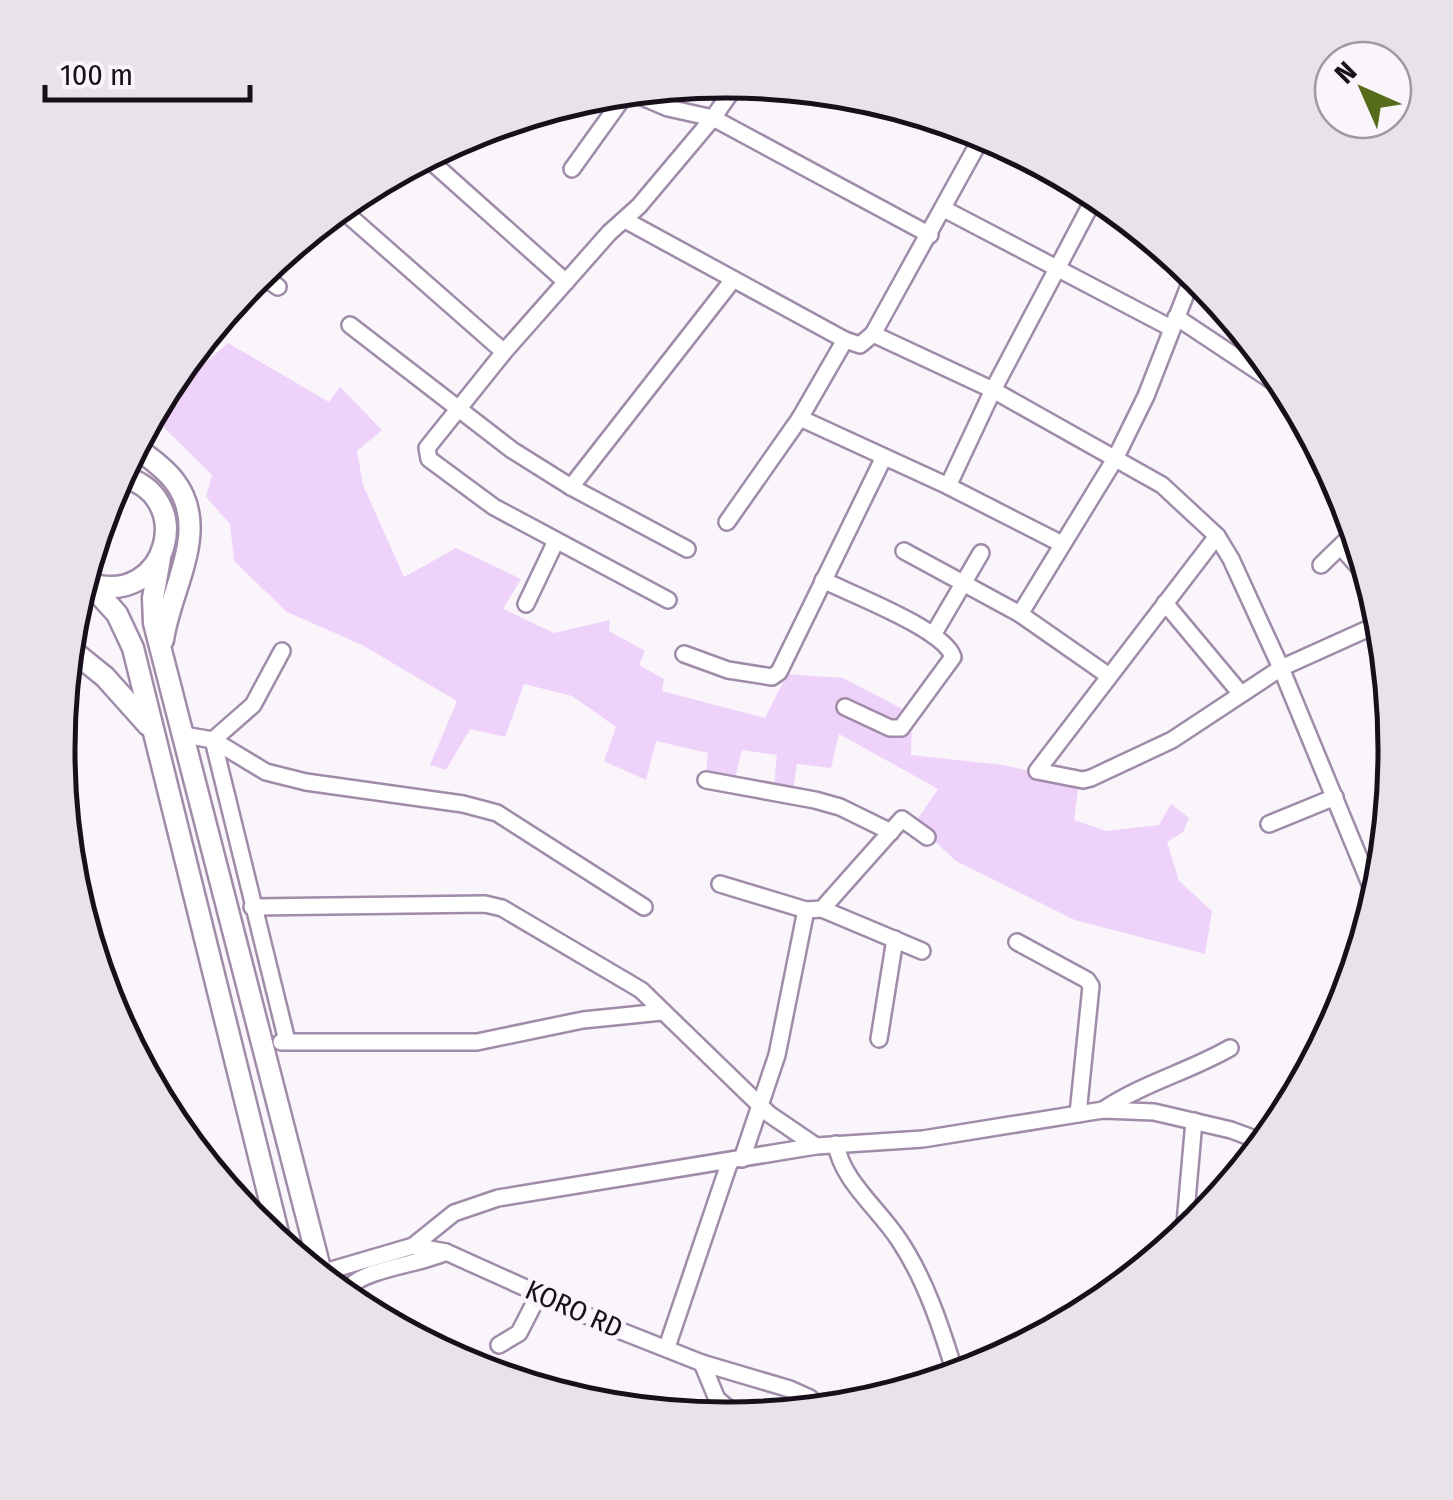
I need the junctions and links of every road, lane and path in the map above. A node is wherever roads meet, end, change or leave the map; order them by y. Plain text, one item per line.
1 (727, 98) edge
2 (655, 103) edge
3 (616, 108) edge
4 (713, 118) junction
5 (976, 148) edge
6 (437, 166) edge
7 (572, 169) dead end
8 (1089, 209) edge
9 (944, 210) junction
10 (351, 218) edge
11 (625, 220) junction
12 (930, 235) junction
13 (1059, 269) junction
14 (732, 281) junction
15 (566, 282) junction
16 (272, 283) edge
17 (278, 288) dead end
18 (1187, 289) edge
19 (1174, 322) junction
20 (350, 324) dead end
21 (874, 334) junction
22 (845, 340) junction
23 (504, 352) junction
24 (1256, 371) edge
25 (992, 390) junction
26 (457, 409) junction
27 (800, 418) junction
28 (145, 456) edge
29 (884, 457) junction
30 (1115, 459) junction
31 (133, 482) edge
32 (948, 486) junction
33 (571, 488) junction
34 (727, 522) dead end
35 (1217, 536) junction
36 (556, 541) junction
37 (1062, 544) junction
38 (1344, 544) edge
39 (1341, 547) junction
40 (687, 548) dead end
41 (904, 551) dead end
42 (981, 553) dead end
43 (1347, 554) edge
44 (160, 558) junction
45 (1321, 565) dead end
46 (823, 580) junction
47 (964, 582) junction
48 (96, 585) edge
49 (95, 592) edge
50 (668, 600) dead end
51 (1165, 603) junction
52 (526, 604) dead end
53 (1020, 614) junction
54 (1366, 630) edge
55 (934, 635) junction
56 (282, 650) dead end
57 (162, 652) junction
58 (684, 654) dead end
59 (82, 658) edge
60 (1281, 668) junction
61 (1109, 676) junction
62 (1241, 694) junction
63 (845, 706) dead end
64 (152, 729) junction
65 (184, 735) junction
66 (213, 740) junction
67 (706, 780) dead end
68 (1334, 796) junction
69 (1269, 824) dead end
70 (891, 832) junction
71 (927, 837) dead end
72 (1365, 875) edge
73 (720, 884) dead end
74 (644, 907) dead end
75 (252, 908) junction
76 (814, 910) junction
77 (895, 940) junction
78 (1017, 942) dead end
79 (922, 950) dead end
80 (662, 1012) junction
81 (879, 1039) dead end
82 (287, 1041) junction
83 (262, 1046) junction
84 (1230, 1048) dead end
85 (762, 1106) junction
86 (1103, 1110) junction
87 (1078, 1114) junction
88 (1194, 1121) junction
89 (1250, 1137) edge
90 (836, 1144) junction
91 (816, 1146) junction
92 (736, 1160) junction
93 (1186, 1212) edge
94 (271, 1216) edge
95 (413, 1246) junction
96 (446, 1252) junction
97 (317, 1256) edge
98 (336, 1271) edge
99 (353, 1284) edge
100 (539, 1294) junction
101 (499, 1345) dead end
102 (667, 1347) junction
103 (952, 1361) edge
104 (702, 1363) junction
105 (807, 1396) edge
106 (719, 1402) edge

1 - 4 street
2 - 4 street
3 - 7 street
4 - 11 street
4 - 12 street
5 - 9 street
6 - 15 street
8 - 13 street
9 - 12 street
9 - 13 street
10 - 23 street
11 - 14 street
11 - 15 street
12 - 21 street
13 - 19 street
13 - 25 street
14 - 22 street
14 - 33 street
15 - 23 street
16 - 17 street
18 - 19 street
19 - 24 street
19 - 30 street
20 - 26 street
21 - 22 street
21 - 25 street
22 - 27 street
23 - 26 street
25 - 30 street
25 - 32 street
26 - 33 street
26 - 36 street
27 - 29 street
27 - 34 street
28 - 57 main road
29 - 32 street
29 - 46 street
30 - 35 street
30 - 37 street
31 - 44 main road
32 - 37 street
33 - 40 street
35 - 51 street
35 - 60 street
36 - 50 street
36 - 52 street
37 - 53 street
38 - 39 street
39 - 43 street
39 - 45 street
41 - 47 street
42 - 47 street
44 - 48 main road
44 - 57 main road
46 - 55 street
46 - 58 street
47 - 53 street
47 - 55 street
49 - 64 main road
51 - 61 street
51 - 62 street
53 - 61 street
54 - 60 street
55 - 63 street
56 - 66 street
57 - 65 main road
59 - 64 main road
60 - 62 street
60 - 68 street
61 - 62 street
64 - 94 main road
65 - 66 street
65 - 83 main road
66 - 74 street
66 - 75 street
67 - 70 street
68 - 69 street
68 - 72 street
70 - 71 street
70 - 76 street
73 - 76 street
75 - 80 street
75 - 82 street
76 - 77 street
76 - 85 street
77 - 79 street
77 - 81 street
78 - 87 street
80 - 82 street
80 - 85 street
82 - 83 street
83 - 97 main road
84 - 86 street
85 - 91 street
85 - 92 street
86 - 87 street
86 - 88 street
87 - 90 street
88 - 89 street
88 - 93 street
90 - 91 street
90 - 103 street
91 - 92 street
92 - 95 street
92 - 102 street
95 - 96 street, KORO RD
95 - 98 street, KORO RD
96 - 99 street
96 - 100 street, KORO RD
100 - 101 street
100 - 102 street, KORO RD
102 - 104 street, KORO RD
104 - 105 street, KORO RD
104 - 106 street

